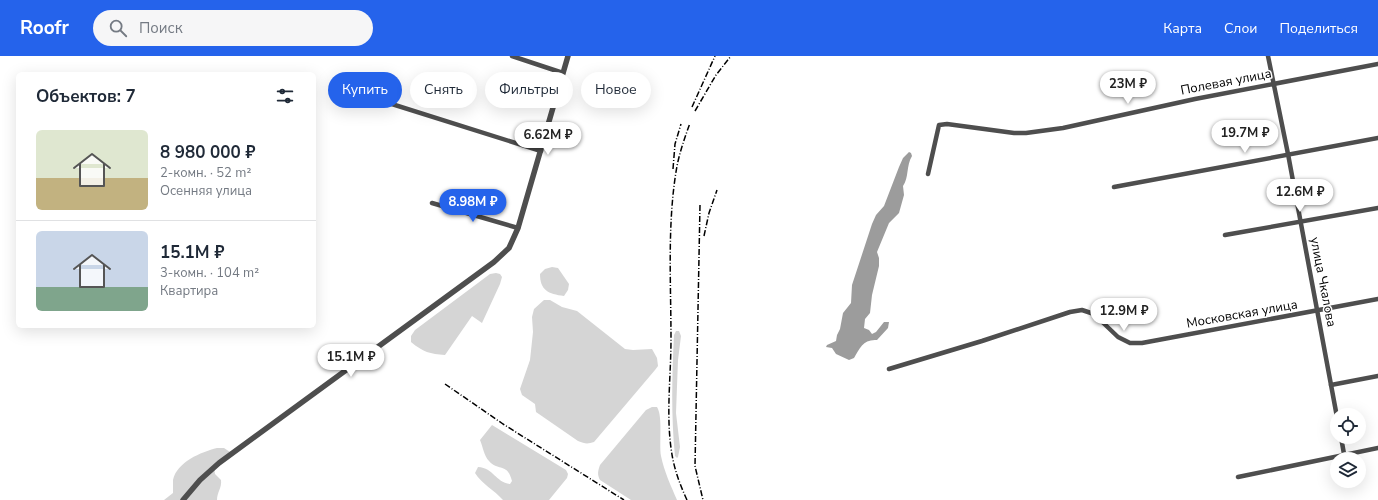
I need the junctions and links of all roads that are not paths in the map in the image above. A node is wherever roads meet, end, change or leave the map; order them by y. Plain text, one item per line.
1 (512, 56) edge
2 (568, 56) edge
3 (1268, 56) edge
4 (1378, 64) edge
5 (560, 72) edge
6 (563, 72) edge
7 (1273, 84) junction
8 (402, 107) edge
9 (553, 108) edge
10 (1378, 138) edge
11 (541, 151) junction
12 (1288, 154) junction
13 (928, 174) dead end
14 (1114, 187) dead end
15 (432, 203) dead end
16 (1378, 208) edge
17 (1301, 221) junction
18 (518, 228) junction
19 (1225, 235) dead end
20 (1378, 299) edge
21 (1318, 311) junction
22 (889, 369) dead end
23 (1378, 376) edge
24 (1331, 385) junction
25 (1335, 408) edge
26 (1378, 448) edge
27 (1355, 452) edge
28 (1330, 457) edge
29 (1238, 477) dead end
30 (183, 500) edge

1 - 5 street
2 - 6 street
3 - 7 street, улица Чкалова
4 - 7 street, Полевая улица
7 - 12 street, улица Чкалова
7 - 13 street, Полевая улица
8 - 11 street
9 - 11 street
10 - 12 street
11 - 18 street
12 - 14 street
12 - 17 street, улица Чкалова
15 - 18 street
16 - 17 street
17 - 19 street
17 - 21 street, улица Чкалова
18 - 30 street
20 - 21 street, Московская улица
21 - 22 street, Московская улица
21 - 24 street, улица Чкалова
23 - 24 street
24 - 25 street, улица Чкалова
26 - 27 street
28 - 29 street

